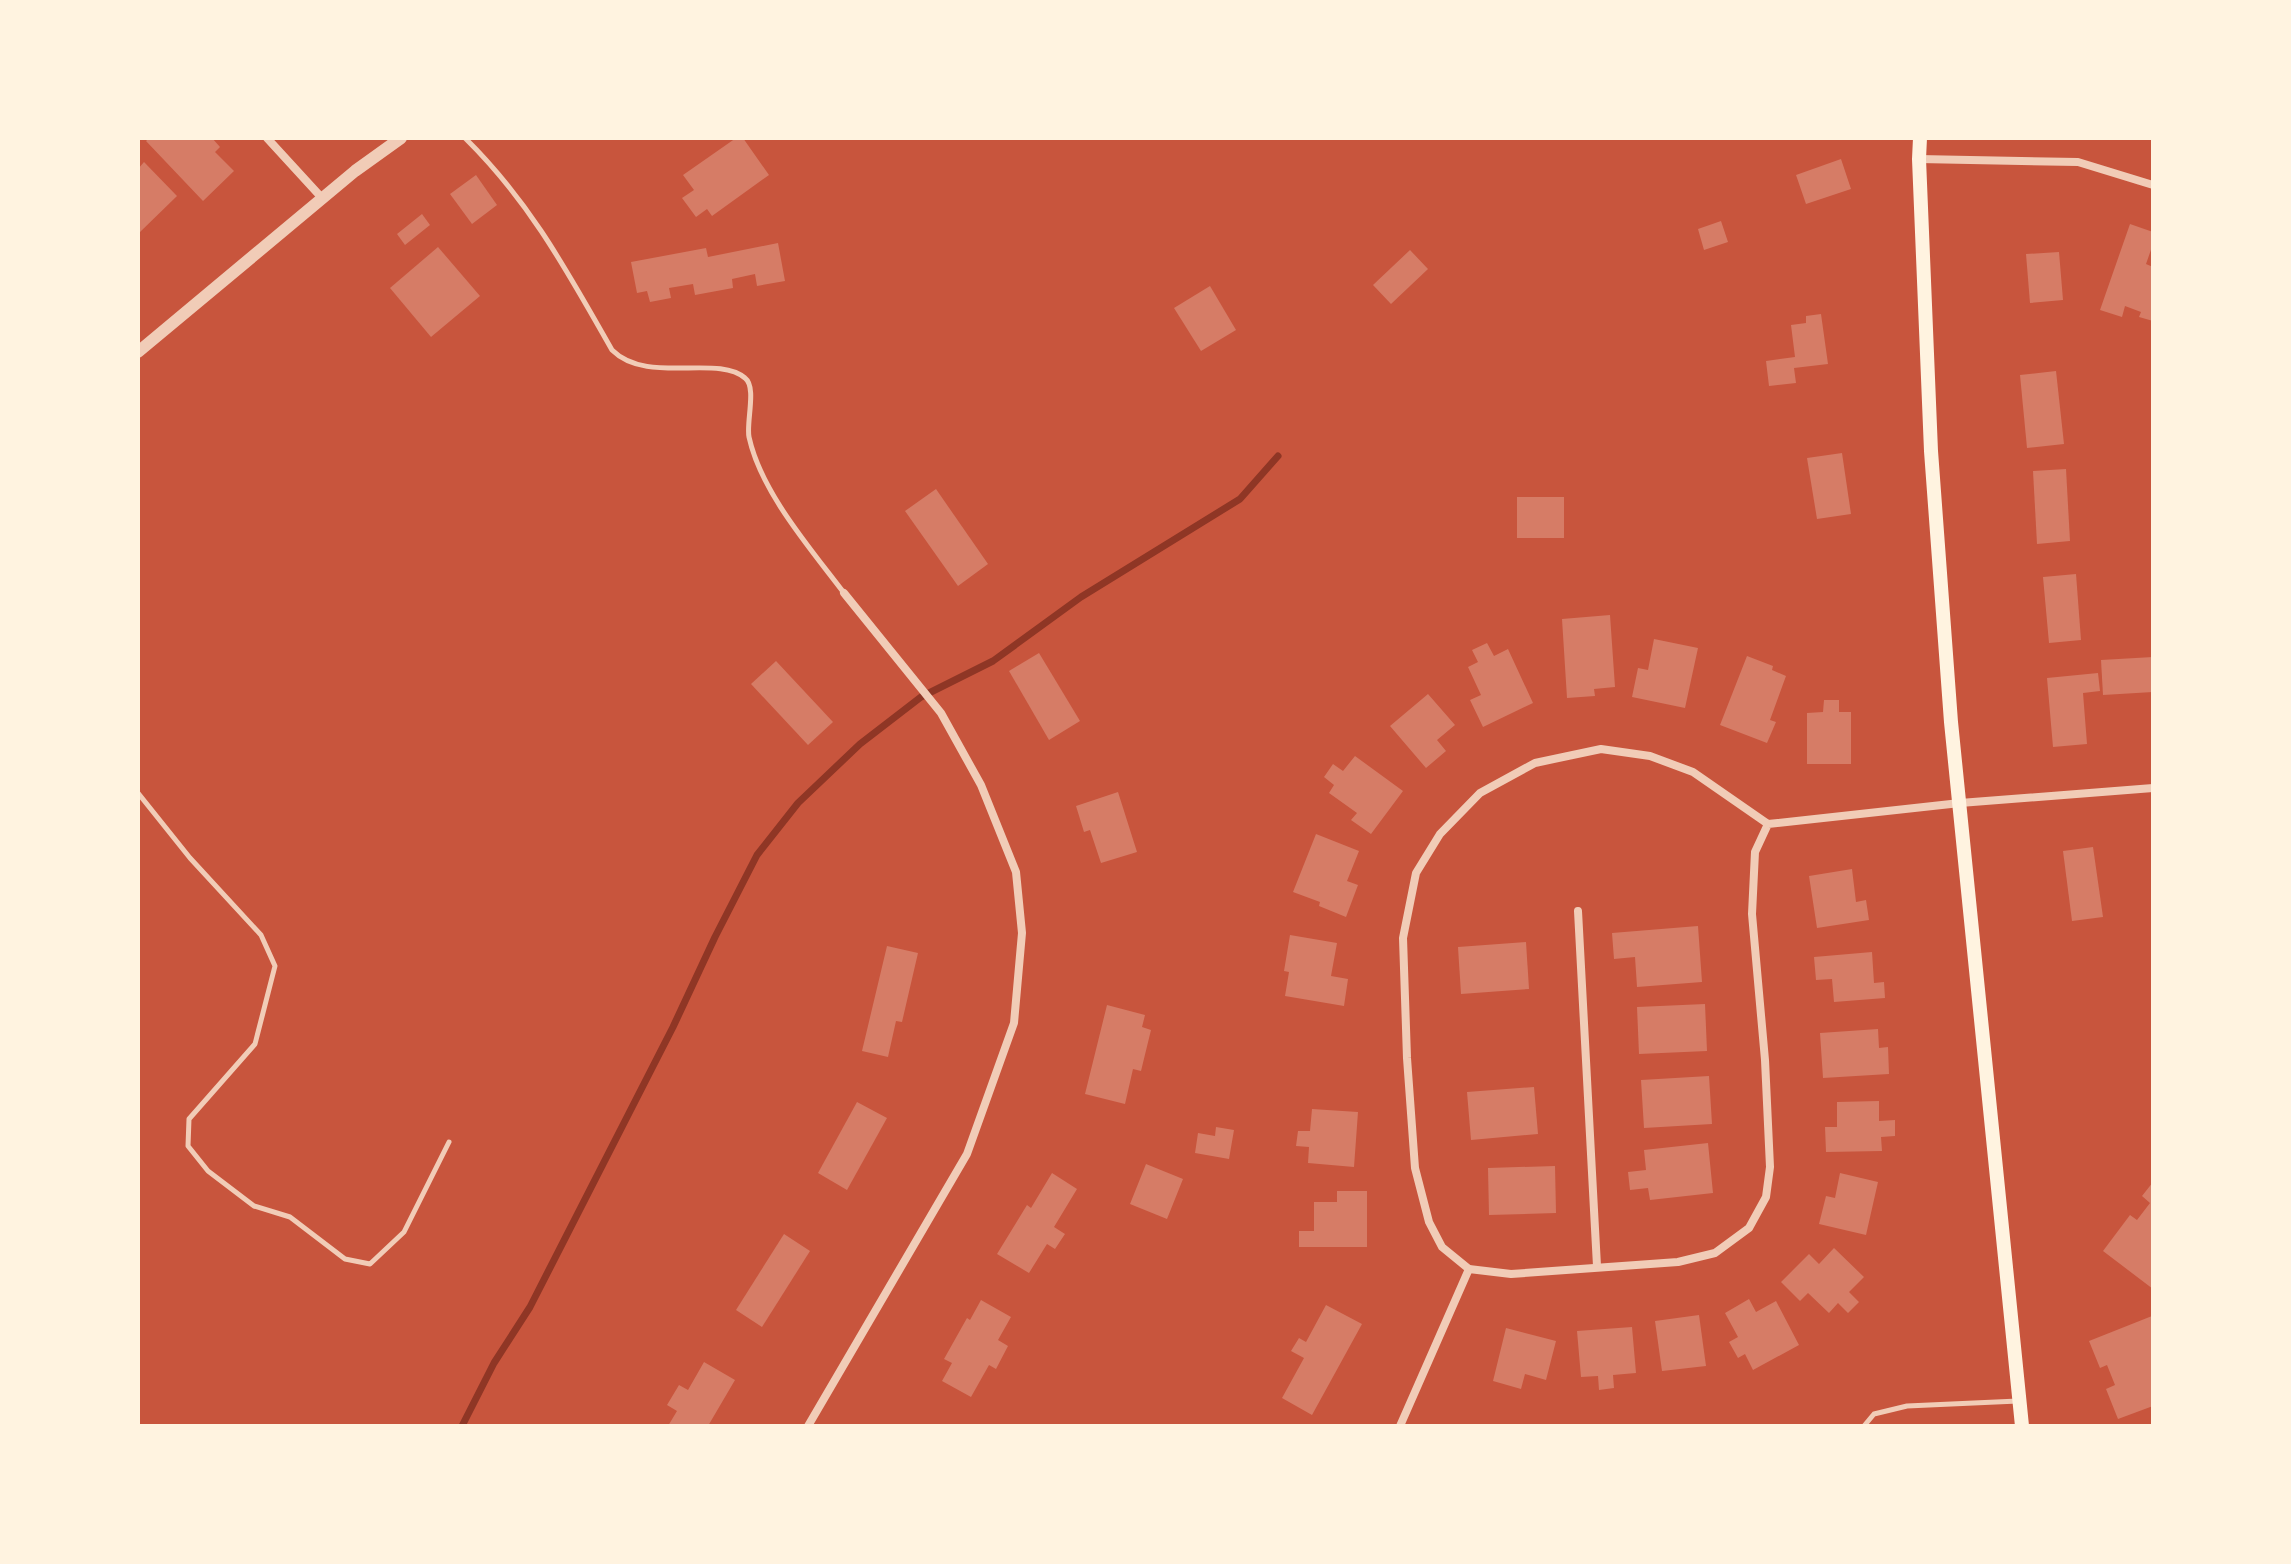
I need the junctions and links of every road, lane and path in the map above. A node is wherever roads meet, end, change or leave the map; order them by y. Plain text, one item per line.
1 (267, 138) edge
2 (401, 138) edge
3 (465, 138) edge
4 (1920, 138) edge
5 (1919, 159) junction
6 (2153, 185) edge
7 (322, 198) junction
8 (138, 352) edge
9 (844, 593) joint
10 (2153, 788) edge
11 (138, 793) edge
12 (1960, 803) junction
13 (1768, 824) junction
14 (1578, 911) dead end
15 (449, 1142) dead end
16 (1597, 1266) junction
17 (1469, 1269) junction
18 (2019, 1401) junction
19 (808, 1426) edge
20 (1400, 1426) edge
21 (1864, 1426) edge
22 (2022, 1426) edge

1 - 7 street
2 - 7 street
3 - 9 lane
4 - 5 main road
5 - 6 street
5 - 12 main road
7 - 8 street
9 - 19 street
10 - 12 street
11 - 15 lane
12 - 13 street
12 - 18 main road
13 - 16 street
13 - 17 street
14 - 16 street
16 - 17 street
17 - 20 street
18 - 21 lane
18 - 22 main road

